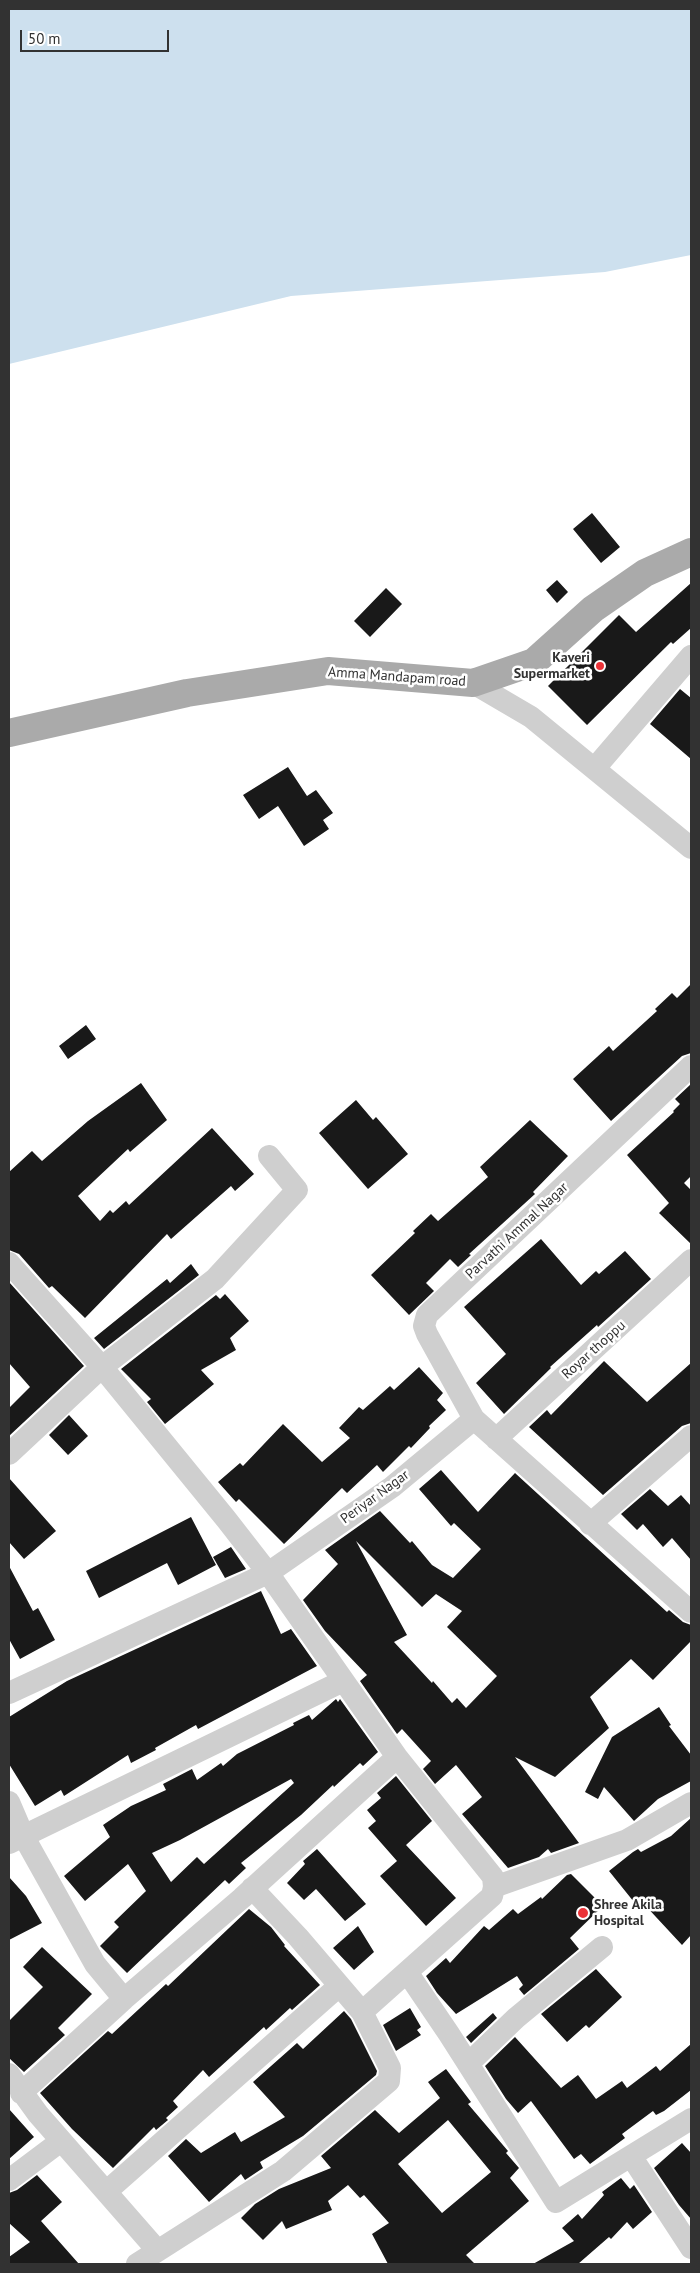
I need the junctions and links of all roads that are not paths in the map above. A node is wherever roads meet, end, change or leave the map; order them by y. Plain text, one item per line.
1 (691, 552) edge
2 (691, 656) edge
3 (473, 683) junction
4 (9, 733) edge
5 (595, 768) junction
6 (691, 848) edge
7 (691, 1066) edge
8 (270, 1156) dead end
9 (691, 1260) edge
10 (9, 1264) edge
11 (102, 1367) junction
12 (474, 1420) junction
13 (691, 1436) edge
14 (496, 1439) junction
15 (9, 1454) edge
16 (590, 1524) junction
17 (268, 1573) junction
18 (691, 1612) edge
19 (343, 1681) junction
20 (9, 1693) edge
21 (397, 1757) junction
22 (9, 1802) edge
23 (691, 1803) edge
24 (16, 1840) edge
25 (494, 1887) junction
26 (252, 1888) junction
27 (602, 1947) dead end
28 (407, 1972) junction
29 (339, 1986) junction
30 (124, 1999) junction
31 (362, 2012) junction
32 (468, 2064) junction
33 (15, 2084) edge
34 (691, 2119) edge
35 (61, 2141) junction
36 (631, 2156) junction
37 (9, 2180) edge
38 (108, 2191) junction
39 (691, 2248) edge
40 (157, 2250) junction
41 (137, 2264) edge

1 - 3 main road, Amma Mandapam road
2 - 5 street
3 - 4 main road, Amma Mandapam road
3 - 5 street
5 - 6 street
7 - 12 street, Parvathi Ammal Nagar
8 - 11 street
9 - 14 street, Royar thoppu
10 - 11 street
11 - 15 street
11 - 17 street
12 - 14 street
12 - 17 street, Periyar Nagar
13 - 16 street
14 - 16 street
16 - 18 street
17 - 19 street
17 - 20 street, Periyar Nagar
19 - 21 street
19 - 24 street
21 - 25 street
21 - 26 street
22 - 24 street
23 - 25 street
24 - 30 street
25 - 28 street
26 - 29 street
26 - 30 street
27 - 32 street
28 - 31 street
28 - 32 street
29 - 31 street
29 - 38 street
30 - 33 street
31 - 40 street
32 - 36 street
33 - 35 street
34 - 36 street
35 - 37 street
35 - 38 street
36 - 39 street
38 - 40 street
40 - 41 street

